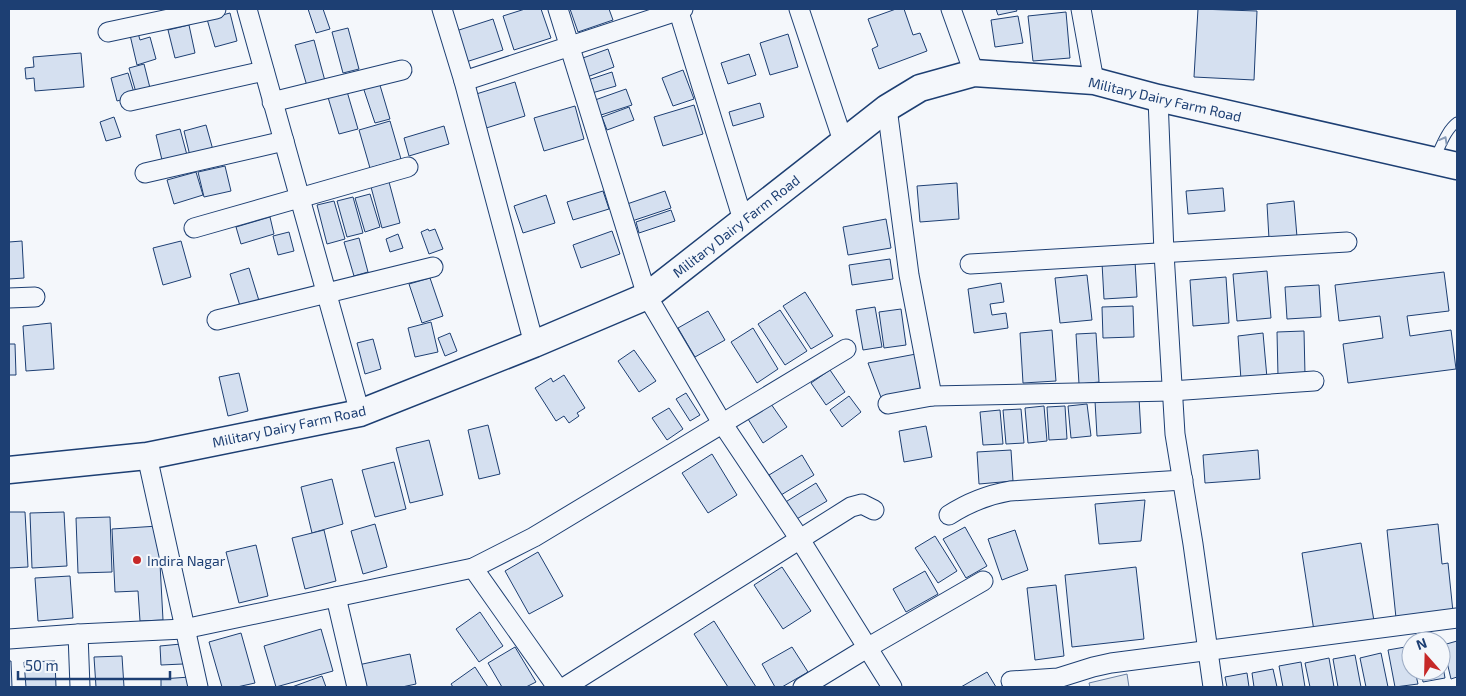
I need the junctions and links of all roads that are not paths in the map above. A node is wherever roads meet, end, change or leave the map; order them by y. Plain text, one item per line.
1 (216, 9) edge
2 (247, 9) edge
3 (442, 9) edge
4 (558, 9) edge
5 (680, 9) edge
6 (800, 9) edge
7 (951, 9) edge
8 (1080, 9) edge
9 (108, 32) dead end
10 (569, 45) junction
11 (402, 70) dead end
12 (264, 71) junction
13 (974, 73) junction
14 (464, 81) junction
15 (1094, 81) junction
16 (1158, 98) junction
17 (130, 101) dead end
18 (272, 102) junction
19 (886, 108) junction
20 (1457, 122) edge
21 (284, 141) junction
22 (843, 141) junction
23 (1446, 163) edge
24 (408, 167) dead end
25 (145, 173) dead end
26 (300, 198) junction
27 (743, 220) junction
28 (194, 228) dead end
29 (1347, 242) dead end
30 (1164, 253) junction
31 (970, 264) dead end
32 (433, 267) dead end
33 (326, 294) junction
34 (647, 296) junction
35 (35, 297) dead end
36 (9, 298) edge
37 (217, 320) dead end
38 (534, 344) junction
39 (846, 350) dead end
40 (1314, 380) dead end
41 (1171, 391) junction
42 (932, 396) junction
43 (888, 404) dead end
44 (360, 413) junction
45 (722, 423) junction
46 (147, 456) junction
47 (9, 470) edge
48 (1182, 480) junction
49 (874, 510) dead end
50 (949, 515) dead end
51 (799, 538) junction
52 (473, 568) junction
53 (983, 581) dead end
54 (336, 597) junction
55 (1457, 618) edge
56 (184, 629) junction
57 (78, 634) junction
58 (9, 639) edge
59 (867, 648) junction
60 (1208, 650) junction
61 (1011, 681) dead end
62 (80, 687) edge
63 (198, 687) edge
64 (358, 687) edge
65 (557, 687) edge
66 (565, 687) edge
67 (803, 687) edge
68 (892, 687) edge
69 (1213, 687) edge

1 - 9 street
2 - 12 street
3 - 14 street
4 - 10 street
5 - 10 street
5 - 27 street
6 - 22 street
7 - 13 street
8 - 15 street
10 - 14 street
10 - 34 street
11 - 18 street
12 - 17 street
12 - 18 street
13 - 15 main road, Military Dairy Farm Road
13 - 19 main road, Military Dairy Farm Road
14 - 38 street
15 - 16 main road, Military Dairy Farm Road
16 - 23 main road, Military Dairy Farm Road
16 - 30 street
18 - 21 street
19 - 22 main road, Military Dairy Farm Road
19 - 42 street
23 -> 20 lane
21 - 25 street
21 - 26 street
22 - 27 main road, Military Dairy Farm Road
24 - 26 street
26 - 28 street
26 - 33 street
27 - 34 main road, Military Dairy Farm Road
29 - 30 street
30 - 31 street
30 - 41 street
32 - 33 street
33 - 37 street
33 - 44 street
34 - 38 main road, Military Dairy Farm Road
34 - 45 street
35 - 36 street
38 - 44 main road, Military Dairy Farm Road
39 - 45 street
40 - 41 street
41 - 42 street
41 - 48 street
42 - 43 street
44 - 46 main road, Military Dairy Farm Road
45 - 51 street
45 - 52 street
46 - 47 main road, Military Dairy Farm Road
46 - 56 street
48 - 50 street
48 - 60 street
49 - 51 street
51 - 59 street
51 - 66 street
52 - 54 street
52 - 65 street
53 - 59 street
54 - 56 street
54 - 64 street
55 - 60 street
56 - 57 street
56 - 63 street
57 - 58 street
57 - 62 street
59 - 67 street
59 - 68 street
60 - 61 street
60 - 69 street

